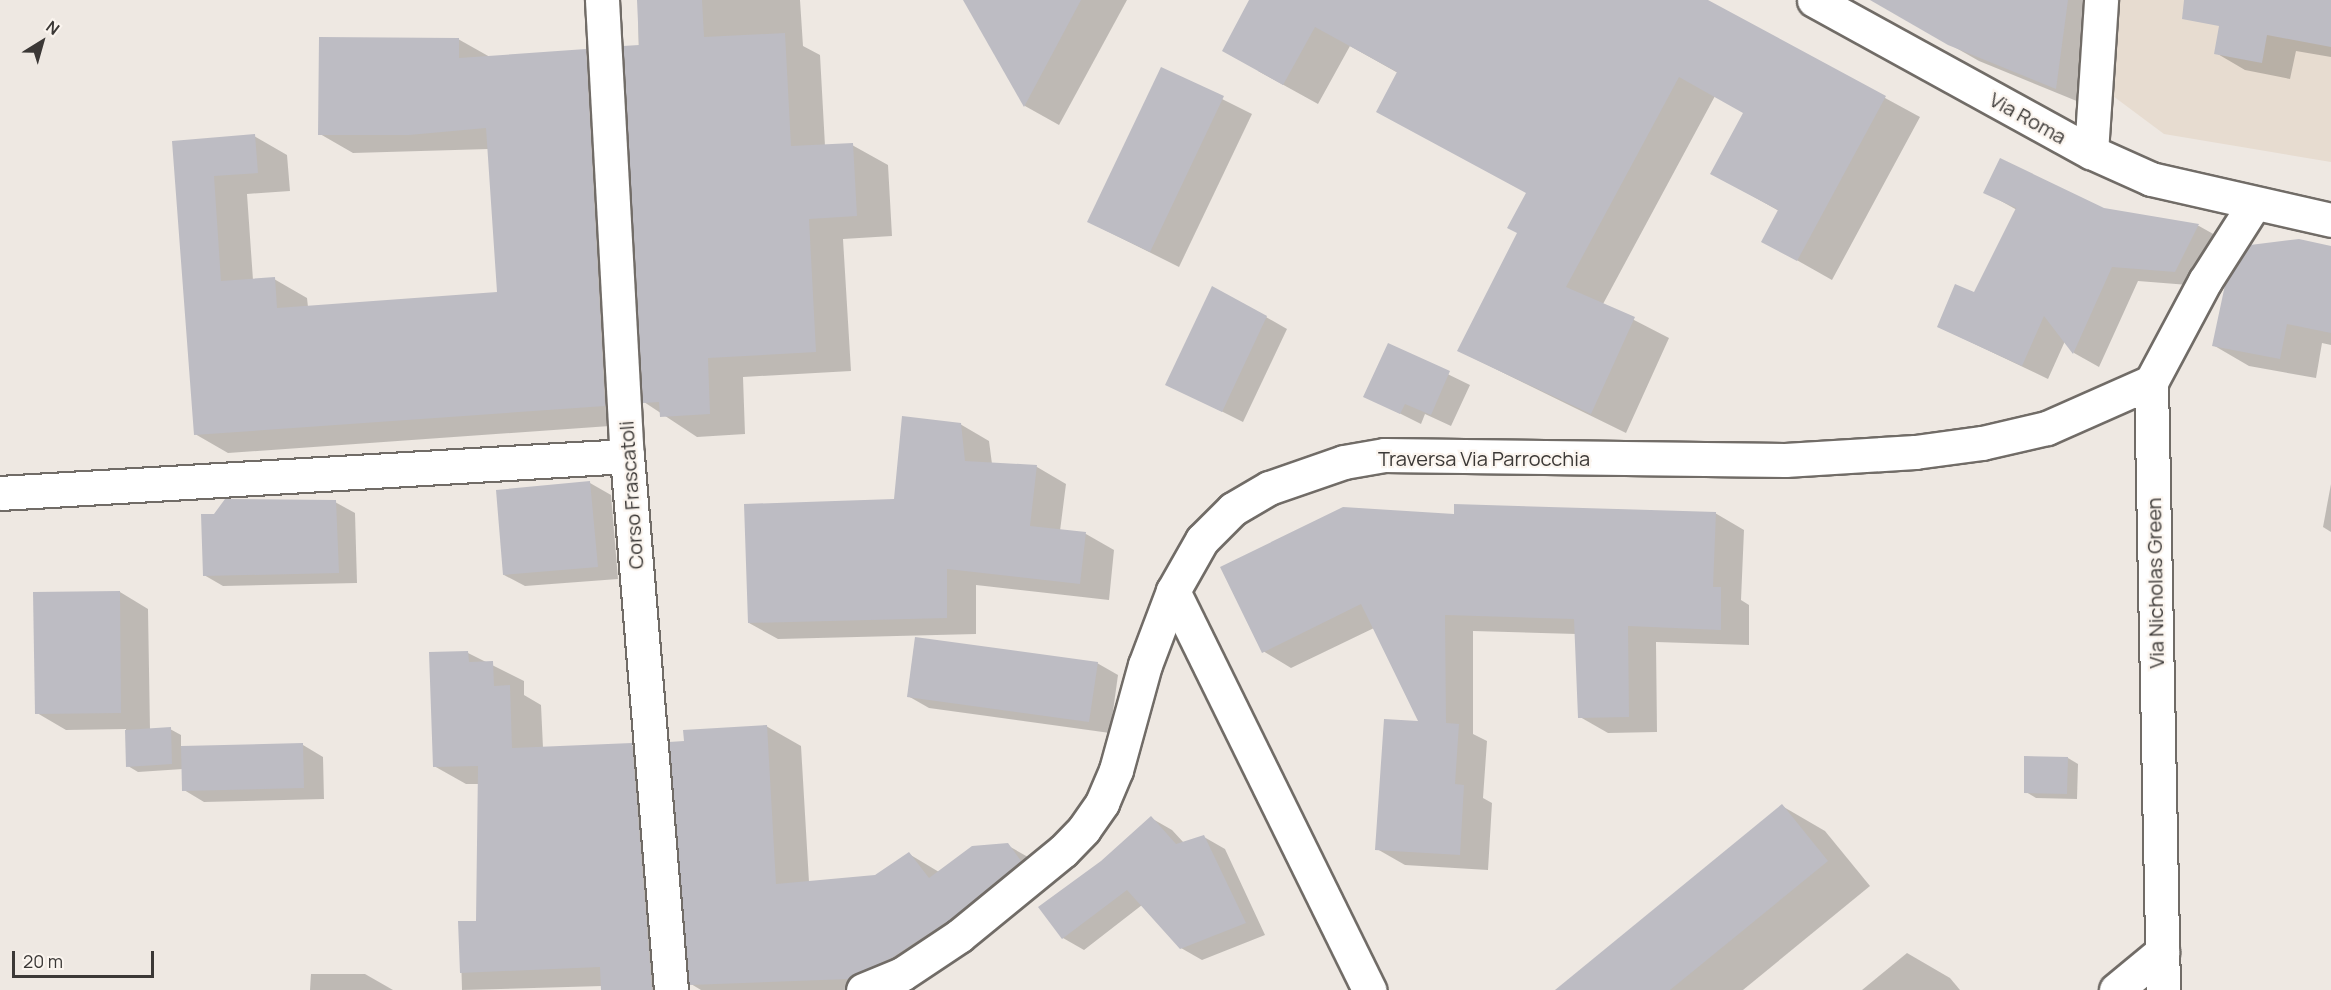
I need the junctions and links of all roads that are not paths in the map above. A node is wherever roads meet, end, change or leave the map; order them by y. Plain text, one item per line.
1 (602, 0) edge
2 (1814, 0) edge
3 (2101, 0) edge
4 (2091, 152) junction
5 (2254, 204) junction
6 (2331, 220) edge
7 (2151, 382) junction
8 (627, 456) junction
9 (0, 493) edge
10 (1173, 591) junction
11 (2162, 952) junction
12 (671, 990) edge
13 (863, 990) edge
14 (1369, 990) edge
15 (2116, 990) edge
16 (2163, 990) edge

1 - 8 street, Corso Frascatoli
2 - 4 street, Via Roma
3 - 4 street
4 - 5 street, Via Roma
5 - 6 street, Via Roma
5 - 7 street, Via Nicholas Green
7 - 10 street, Traversa Via Parrocchia
7 - 11 street, Via Nicholas Green
8 - 9 street
8 - 12 street, Corso Frascatoli
10 - 13 street, Traversa Via Parrocchia
10 - 14 street
11 - 15 street
11 - 16 street, Via Nicholas Green

